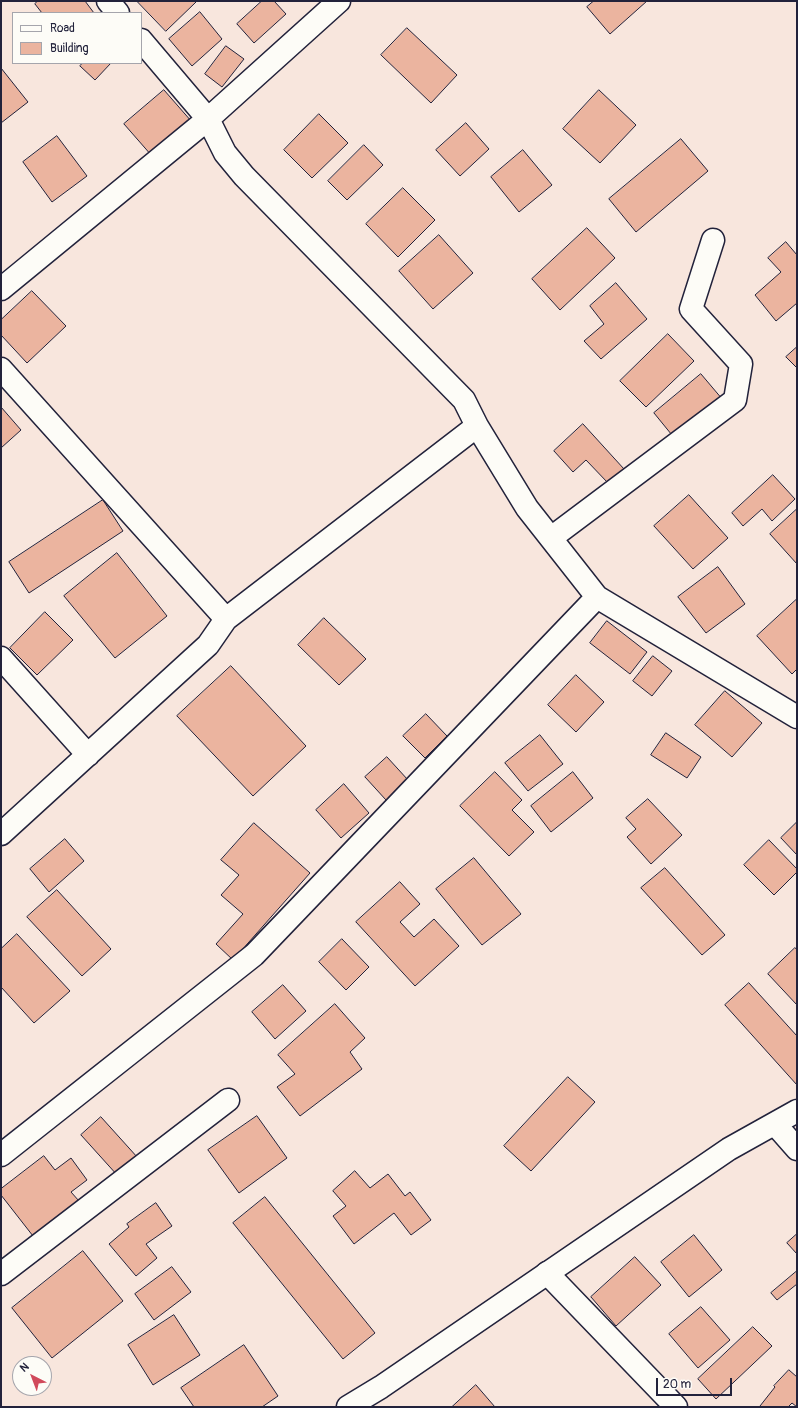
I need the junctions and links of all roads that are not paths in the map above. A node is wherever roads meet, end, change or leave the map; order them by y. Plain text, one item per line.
1 (108, 1) edge
2 (339, 1) edge
3 (117, 12) edge
4 (142, 41) edge
5 (208, 119) junction
6 (713, 240) dead end
7 (1, 289) edge
8 (1, 369) edge
9 (477, 426) junction
10 (551, 538) junction
11 (597, 597) junction
12 (226, 619) junction
13 (1, 658) edge
14 (796, 716) edge
15 (88, 755) junction
16 (1, 834) edge
17 (228, 1100) dead end
18 (797, 1111) edge
19 (775, 1124) junction
20 (797, 1149) edge
21 (1, 1155) edge
22 (1, 1274) edge
23 (547, 1274) junction
24 (348, 1407) edge
25 (676, 1407) edge

1 - 3 street
2 - 5 street
4 - 5 street
5 - 7 street
5 - 9 street
6 - 10 street
8 - 12 street
9 - 10 street
9 - 12 street
10 - 11 street
11 - 14 street
11 - 21 street
12 - 15 street
13 - 15 street
15 - 16 street
17 - 22 street
18 - 19 street
19 - 20 street
19 - 23 street
23 - 24 street
23 - 25 street

